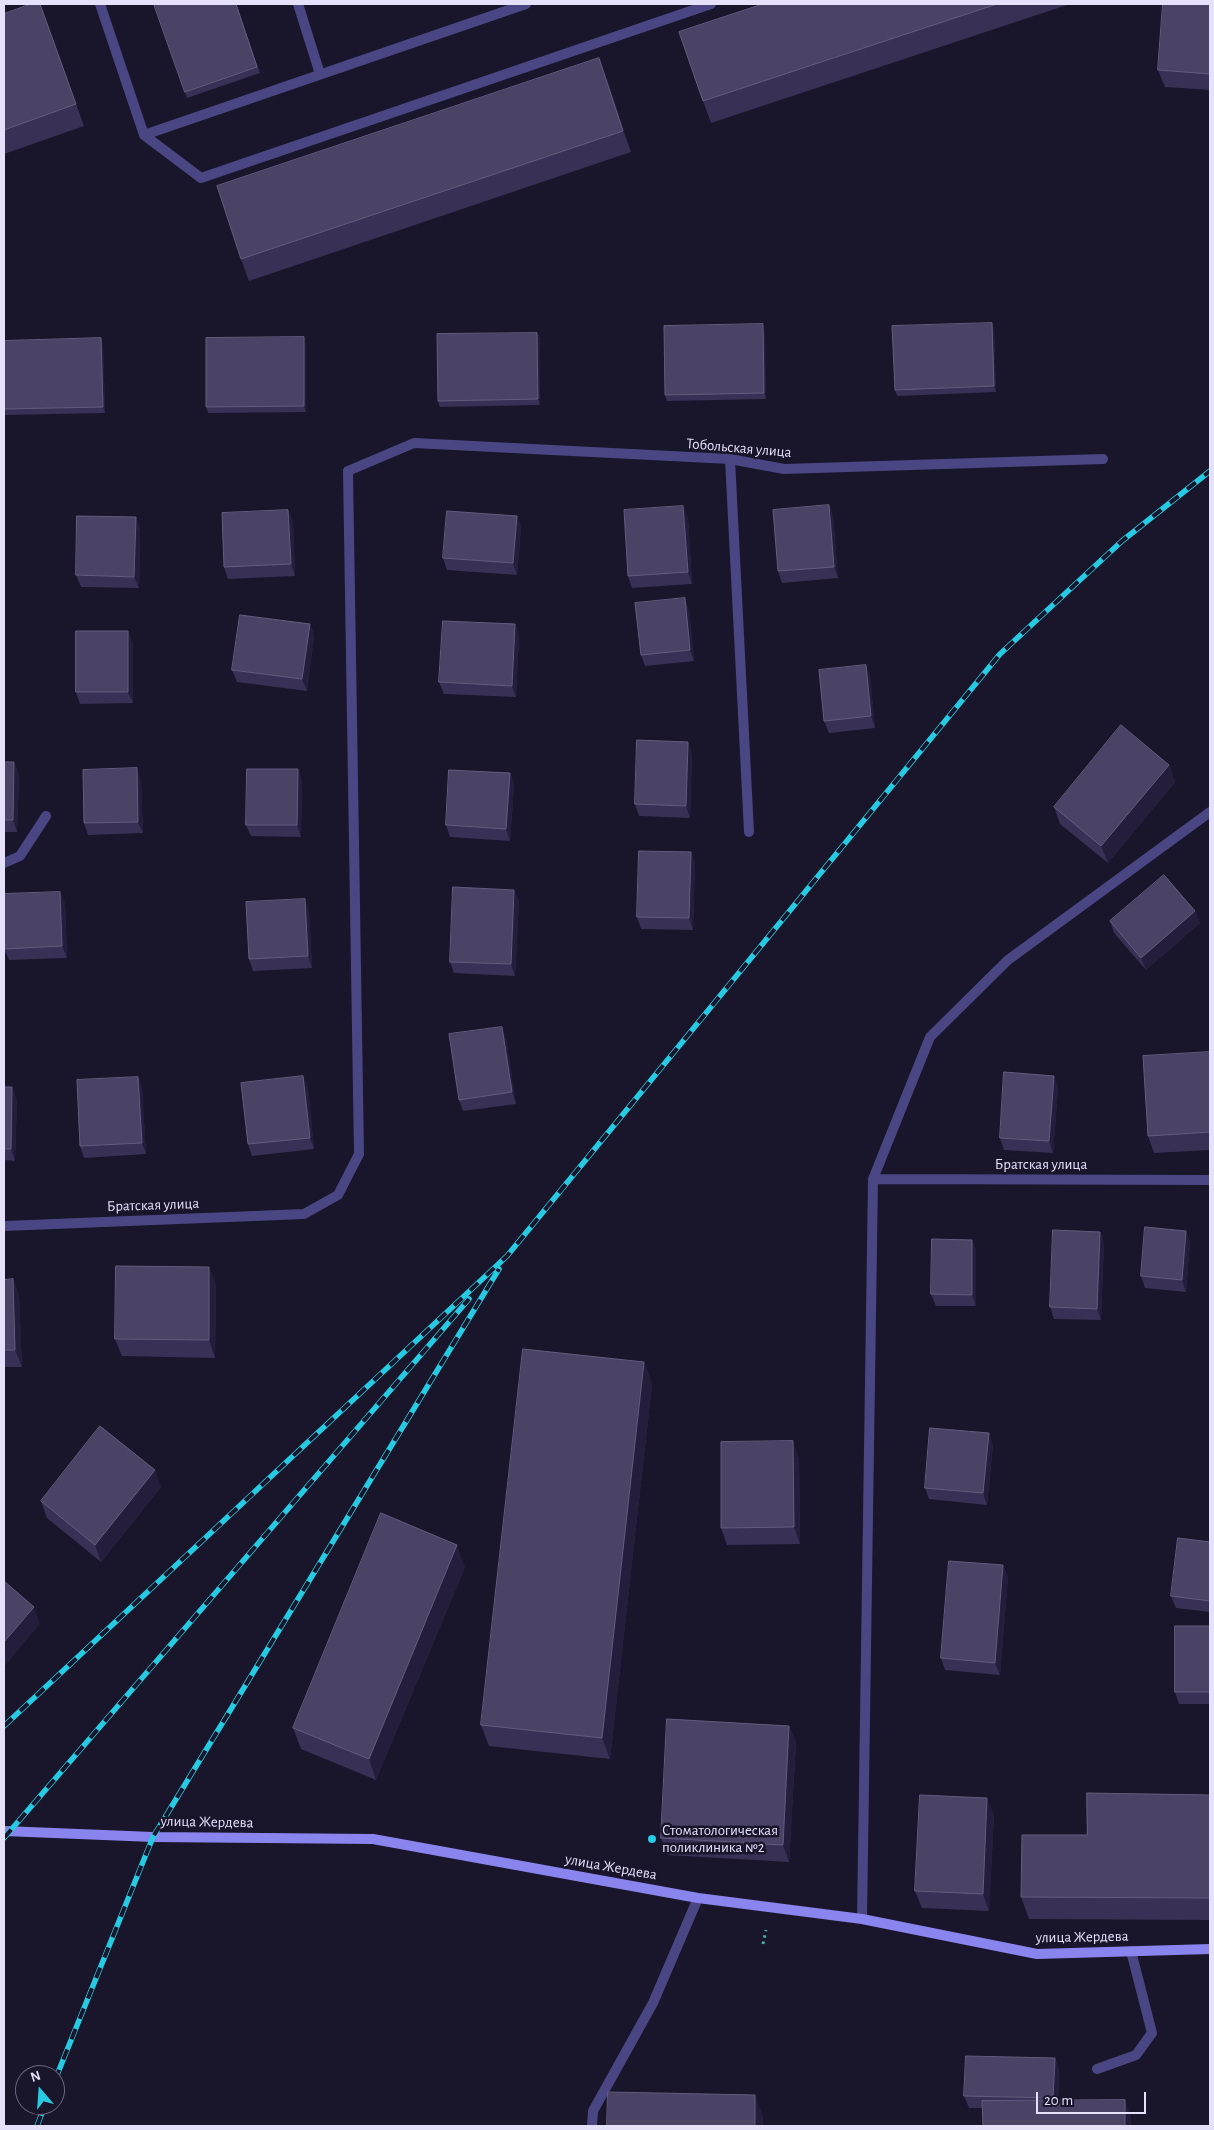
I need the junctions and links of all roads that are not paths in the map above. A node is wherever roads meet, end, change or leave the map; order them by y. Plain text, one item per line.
1 (100, 4) edge
2 (298, 4) edge
3 (526, 4) edge
4 (711, 4) edge
5 (320, 74) junction
6 (144, 135) junction
7 (1103, 459) dead end
8 (730, 460) junction
9 (1210, 812) edge
10 (46, 816) dead end
11 (749, 832) dead end
12 (4, 863) edge
13 (873, 1179) junction
14 (1210, 1180) edge
15 (304, 1214) joint
16 (4, 1226) edge
17 (4, 1831) edge
18 (698, 1898) junction
19 (862, 1919) junction
20 (1210, 1950) edge
21 (1131, 1951) junction
22 (1097, 2069) dead end
23 (592, 2126) edge

1 - 6 street
2 - 5 street
3 - 5 street
4 - 6 street
5 - 6 street
7 - 8 street, Тобольская улица
8 - 11 street
8 - 15 street, Тобольская улица
9 - 13 street
10 - 12 street
13 - 14 street, Братская улица
13 - 19 street
15 - 16 street, Братская улица
17 - 18 main road, улица Жердева
18 - 19 main road, улица Жердева
18 - 23 street
19 - 21 main road, улица Жердева
20 - 21 main road, улица Жердева
21 - 22 street

